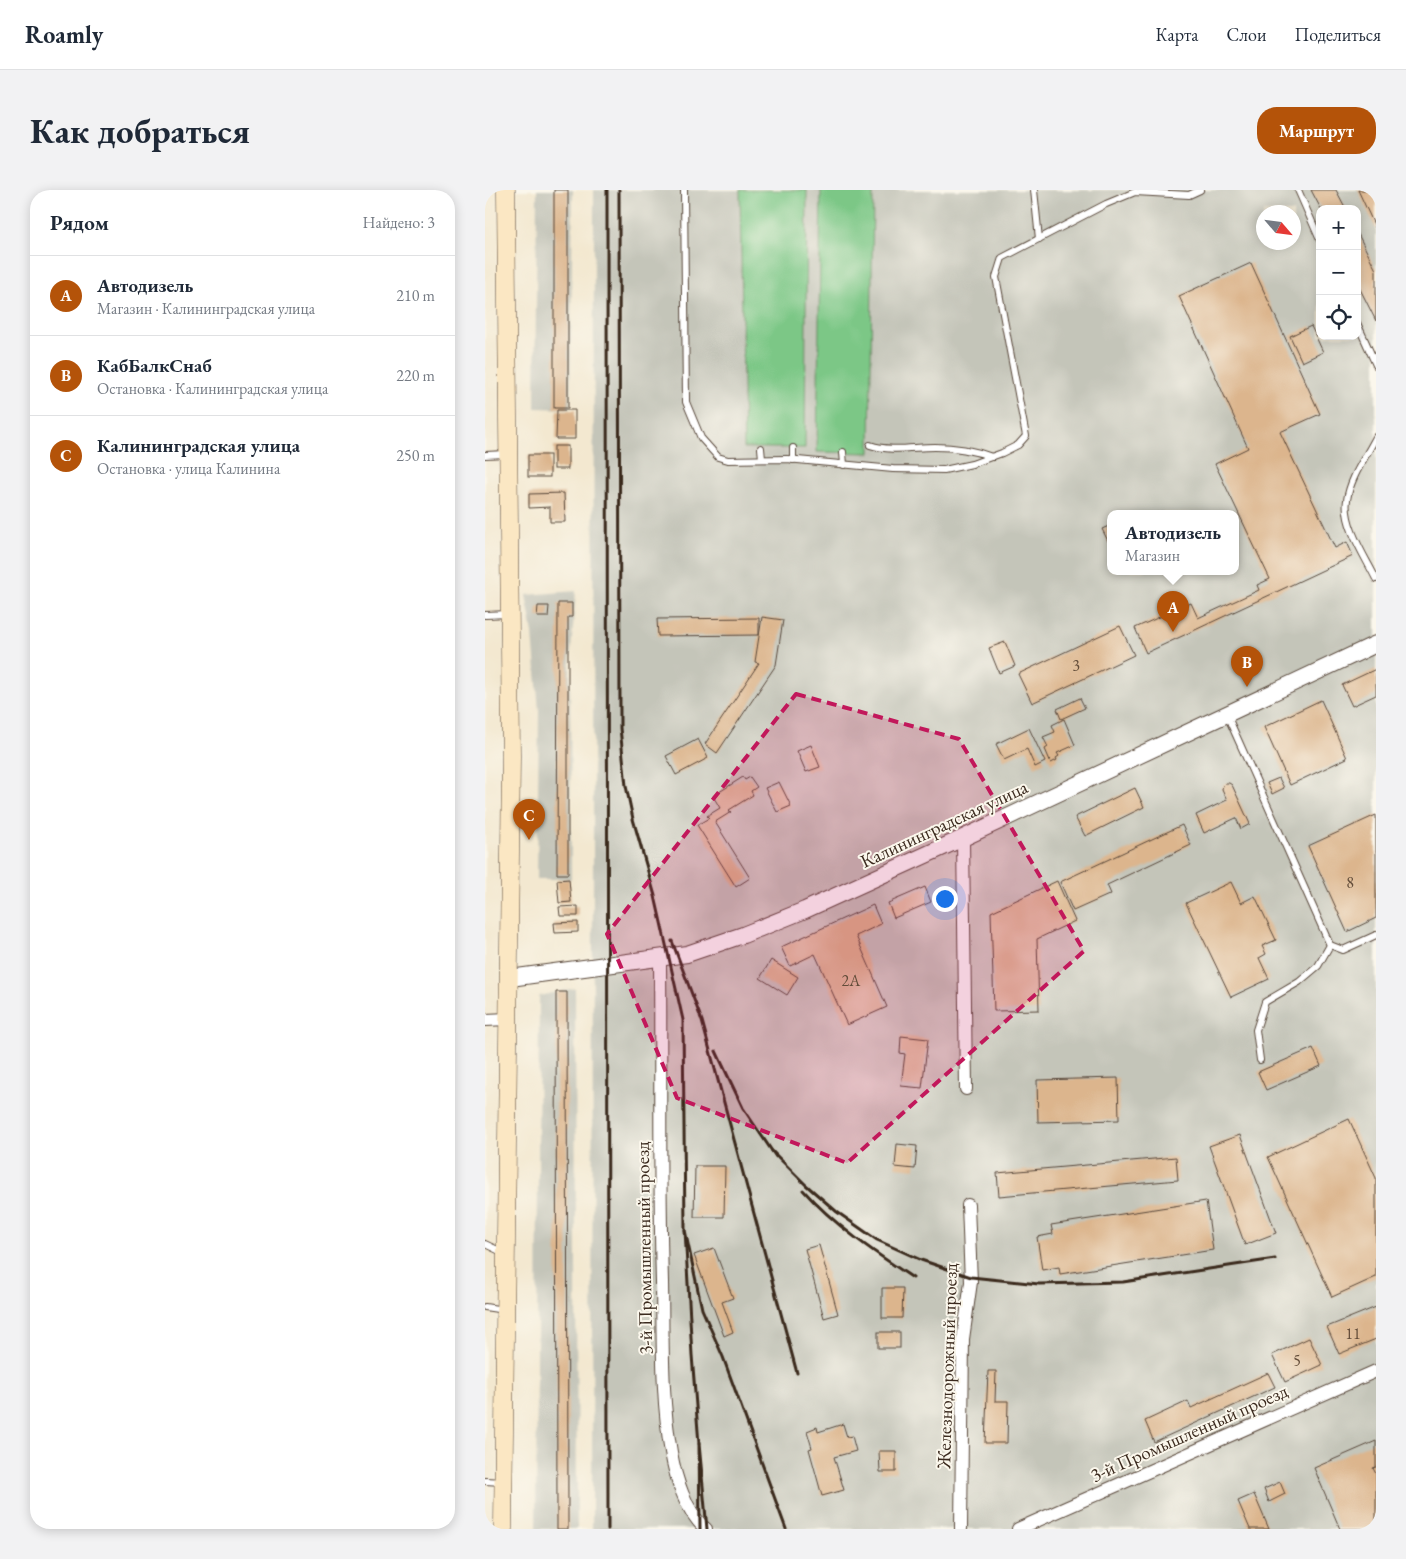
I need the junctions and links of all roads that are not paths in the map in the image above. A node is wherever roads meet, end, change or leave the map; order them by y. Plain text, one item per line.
1 (506, 190) edge
2 (684, 190) edge
3 (1034, 190) edge
4 (1200, 190) edge
5 (1298, 190) edge
6 (1316, 231) edge
7 (1039, 239) junction
8 (1361, 332) edge
9 (1376, 365) edge
10 (1376, 437) edge
11 (870, 445) dead end
12 (761, 448) dead end
13 (793, 448) dead end
14 (843, 452) dead end
15 (508, 454) junction
16 (485, 455) edge
17 (992, 457) junction
18 (762, 459) junction
19 (793, 460) junction
20 (844, 465) junction
21 (1376, 579) edge
22 (509, 614) junction
23 (485, 615) edge
24 (1376, 644) edge
25 (1227, 714) junction
26 (963, 838) junction
27 (1376, 935) edge
28 (1330, 945) junction
29 (661, 957) junction
30 (509, 978) junction
31 (508, 1019) junction
32 (485, 1020) edge
33 (1260, 1060) dead end
34 (966, 1089) dead end
35 (969, 1205) dead end
36 (485, 1244) edge
37 (505, 1253) junction
38 (485, 1307) edge
39 (505, 1310) junction
40 (1376, 1371) edge
41 (485, 1481) edge
42 (503, 1482) junction
43 (503, 1529) edge
44 (706, 1529) edge
45 (961, 1529) edge
46 (1017, 1529) edge

1 - 15 main road
2 - 18 lane
3 - 7 lane
4 - 7 lane
5 - 6 lane
7 - 17 lane
8 - 9 lane
10 - 21 lane
11 - 17 lane
12 - 18 lane
13 - 19 lane
14 - 20 lane
15 - 16 lane
15 - 22 main road
17 - 20 lane
18 - 19 lane
19 - 20 lane
22 - 23 lane
22 - 30 main road
24 - 25 street, Калининградская улица
25 - 26 street, Калининградская улица
25 - 28 lane
26 - 29 street, Калининградская улица
26 - 34 street
27 - 28 lane
28 - 33 lane
29 - 30 street, Калининградская улица
29 - 44 street, 3-й Промышленный проезд
30 - 31 main road
31 - 32 street
31 - 37 main road
35 - 45 street, Железнодорожный проезд
36 - 37 lane
37 - 39 main road
38 - 39 lane
39 - 42 main road
40 - 46 street, 3-й Промышленный проезд
41 - 42 lane
42 - 43 main road

